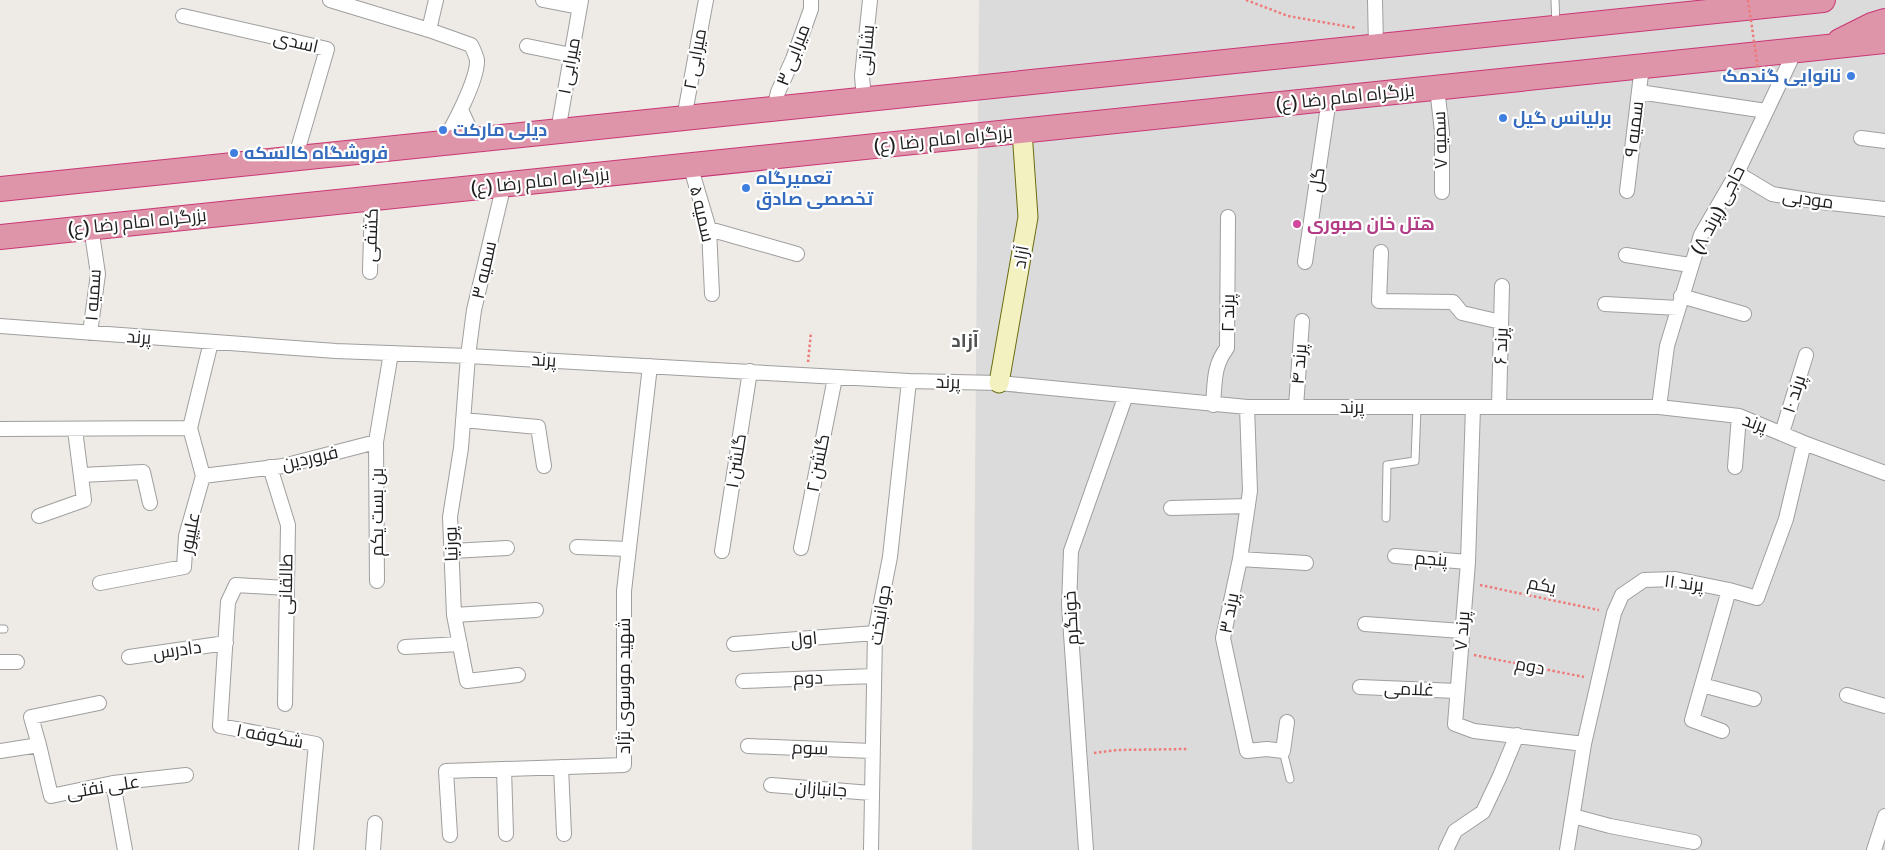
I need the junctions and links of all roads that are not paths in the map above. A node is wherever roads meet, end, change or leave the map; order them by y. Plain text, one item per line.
1 (330, 0) edge
2 (436, 0) edge
3 (544, 0) edge
4 (706, 0) edge
5 (810, 0) edge
6 (870, 0) edge
7 (1375, 0) edge
8 (1555, 0) edge
9 (1814, 0) edge
10 (1736, 3) edge
11 (580, 4) edge
12 (183, 16) dead end
13 (1885, 22) edge
14 (1556, 28) junction
15 (429, 30) junction
16 (1376, 40) junction
17 (1885, 41) edge
18 (527, 46) dead end
19 (1827, 47) junction
20 (1795, 50) junction
21 (571, 55) junction
22 (1642, 66) junction
23 (1437, 88) junction
24 (1639, 92) junction
25 (1329, 99) junction
26 (864, 100) junction
27 (774, 109) junction
28 (460, 110) junction
29 (1766, 110) junction
30 (684, 118) junction
31 (558, 131) junction
32 (1022, 131) junction
33 (1861, 138) dead end
34 (475, 140) junction
35 (1885, 141) edge
36 (442, 144) junction
37 (295, 159) junction
38 (690, 165) junction
39 (1737, 173) junction
40 (504, 184) junction
41 (0, 189) edge
42 (1627, 191) dead end
43 (1442, 192) dead end
44 (372, 198) junction
45 (1885, 209) edge
46 (1228, 217) dead end
47 (91, 227) junction
48 (709, 229) junction
49 (0, 237) edge
50 (1381, 252) dead end
51 (797, 254) dead end
52 (1626, 255) dead end
53 (1305, 262) dead end
54 (1690, 265) junction
55 (370, 272) dead end
56 (1502, 286) dead end
57 (712, 294) dead end
58 (1680, 302) junction
59 (1605, 304) dead end
60 (1744, 314) dead end
61 (1302, 321) dead end
62 (1501, 322) junction
63 (0, 326) edge
64 (90, 333) junction
65 (211, 342) junction
66 (391, 353) junction
67 (1806, 355) dead end
68 (468, 356) junction
69 (650, 366) junction
70 (750, 371) junction
71 (835, 378) junction
72 (909, 381) junction
73 (999, 383) junction
74 (1126, 394) junction
75 (1213, 405) junction
76 (1499, 406) junction
77 (1247, 407) junction
78 (1296, 407) junction
79 (1417, 407) junction
80 (1473, 407) junction
81 (1659, 407) junction
82 (1738, 416) junction
83 (463, 420) junction
84 (190, 428) junction
85 (0, 430) edge
86 (75, 430) junction
87 (1782, 433) junction
88 (376, 442) junction
89 (1804, 443) junction
90 (544, 466) dead end
91 (270, 467) junction
92 (1735, 467) dead end
93 (1885, 474) edge
94 (81, 475) junction
95 (203, 476) junction
96 (150, 503) dead end
97 (1248, 506) junction
98 (1171, 508) dead end
99 (38, 516) dead end
100 (1386, 518) dead end
101 (577, 547) dead end
102 (507, 548) dead end
103 (628, 548) junction
104 (801, 548) dead end
105 (452, 551) junction
106 (722, 551) dead end
107 (1395, 556) dead end
108 (1240, 559) junction
109 (1468, 562) junction
110 (1306, 564) dead end
111 (377, 581) dead end
112 (100, 583) dead end
113 (286, 588) junction
114 (1729, 590) junction
115 (536, 610) dead end
116 (454, 615) junction
117 (1365, 624) dead end
118 (1462, 631) junction
119 (875, 633) junction
120 (226, 643) junction
121 (460, 644) junction
122 (734, 644) dead end
123 (405, 647) dead end
124 (129, 658) dead end
125 (0, 662) edge
126 (17, 662) dead end
127 (518, 675) dead end
128 (874, 676) junction
129 (743, 681) dead end
130 (1702, 685) junction
131 (1360, 687) dead end
132 (1458, 691) junction
133 (1846, 695) dead end
134 (1754, 700) dead end
135 (99, 703) dead end
136 (285, 704) dead end
137 (1885, 706) edge
138 (1287, 722) dead end
139 (1722, 731) dead end
140 (1516, 736) junction
141 (1584, 744) junction
142 (38, 745) junction
143 (748, 746) dead end
144 (0, 751) edge
145 (872, 751) junction
146 (1283, 752) junction
147 (560, 767) junction
148 (504, 769) junction
149 (186, 775) dead end
150 (1290, 779) dead end
151 (113, 783) junction
152 (772, 786) dead end
153 (872, 793) junction
154 (1573, 816) junction
155 (1885, 816) edge
156 (375, 823) dead end
157 (506, 834) dead end
158 (564, 834) dead end
159 (450, 835) dead end
160 (1694, 842) dead end
161 (125, 850) edge
162 (306, 850) edge
163 (372, 850) edge
164 (872, 850) edge
165 (1086, 850) edge
166 (1446, 850) edge
167 (1567, 850) edge
168 (1874, 850) edge

1 - 15 street
2 - 15 street
3 - 11 street
4 - 30 street, میرابی ۲
5 - 27 street, میرابی ۳
6 - 26 street, بشارتی
7 - 16 street
8 - 14 lane
9 - 10 highway
10 - 14 highway
11 - 21 street, میرابی ۱
12 - 37 street, اسدی
13 - 19 highway
14 - 16 highway
15 - 28 street
16 - 26 highway
17 - 19 highway, بزرگراه امام رضا (ع)
18 - 21 street
19 - 20 highway, بزرگراه امام رضا (ع)
20 - 22 highway, بزرگراه امام رضا (ع)
20 - 29 street, حاجی (پرند ۸)
21 - 31 street, میرابی ۱
22 - 23 highway, بزرگراه امام رضا (ع)
22 - 24 street, سمیه ۹
23 - 25 highway, بزرگراه امام رضا (ع)
23 - 43 street, سمیه ۷
24 - 29 street
24 - 42 street, سمیه ۹
25 - 32 highway, بزرگراه امام رضا (ع)
25 - 53 street, گل
26 - 27 highway
27 - 30 highway
28 - 34 street
28 - 36 street
29 - 39 street, حاجی (پرند ۸)
30 - 31 highway
31 - 34 highway
32 - 38 highway, بزرگراه امام رضا (ع)
32 - 73 street, آزاد
33 - 35 street
34 - 36 highway
36 - 37 highway
37 - 41 highway
38 - 40 highway, بزرگراه امام رضا (ع)
38 - 48 street, سمیه ۵
39 - 45 street, مودبی
39 - 54 street, حاجی (پرند ۸)
40 - 44 highway, بزرگراه امام رضا (ع)
40 - 68 street, سمیه ۳
44 - 47 highway, بزرگراه امام رضا (ع)
44 - 55 street, کشفی
46 - 75 street, پرند ۲
47 - 49 highway, بزرگراه امام رضا (ع)
47 - 64 street, سمیه ۱
48 - 51 street
48 - 57 street, سمیه ۵
50 - 62 street
52 - 54 street
54 - 58 street, حاجی (پرند ۸)
56 - 62 street, پرند ۶
58 - 59 street
58 - 60 street
58 - 81 street, حاجی (پرند ۸)
61 - 78 street, پرند ۴
62 - 76 street, پرند ۶
63 - 64 street, پرند
64 - 65 street, پرند
65 - 66 street, پرند
65 - 84 street
66 - 68 street, پرند
66 - 88 street
67 - 87 street, پرند ۱۰
68 - 69 street, پرند
68 - 83 street, پورنیا
69 - 70 street, پرند
69 - 103 street, شهید موسوی نژاد
70 - 71 street, پرند
70 - 106 street, گلشن ۱
71 - 72 street, پرند
71 - 104 street, گلشن ۲
72 - 73 street, پرند
72 - 119 street, جوانبخت
73 - 74 street, پرند
74 - 75 street, پرند
74 - 165 street, خونگرم
75 - 77 street, پرند
76 - 80 street, پرند
76 - 81 street, پرند
77 - 78 street, پرند
77 - 97 street, پرند ۳
78 - 79 street, پرند
79 - 80 street, پرند
79 - 100 lane
80 - 109 street, پرند ۷
81 - 82 street, پرند
82 - 87 street, پرند
82 - 92 street
83 - 90 street
83 - 105 street, پورنیا
84 - 86 street
84 - 95 street
85 - 86 street
86 - 94 street
87 - 89 street, پرند
88 - 91 street, فروردین
88 - 111 street, بن بست یکم
89 - 93 street, پرند
89 - 114 street, پرند ۱۱
91 - 95 street, فروردین
91 - 113 street, طالقانی
94 - 96 street
94 - 99 street
95 - 112 street, علیپور
97 - 98 street
97 - 108 street, پرند ۳
101 - 103 street
102 - 105 street
103 - 147 street, شهید موسوی نژاد
105 - 116 street, پورنیا
107 - 109 street, پنجم
108 - 110 street
108 - 146 street, پرند ۳
109 - 118 street, پرند ۷
113 - 120 street, شکوفه ۱
113 - 136 street, طالقانی
114 - 130 street
114 - 141 street, پرند ۱۱
115 - 116 street
116 - 121 street, پورنیا
117 - 118 street
118 - 132 street, پرند ۷
119 - 122 street, اول
119 - 128 street, جوانبخت
120 - 124 street, دادرس
120 - 162 street, شکوفه ۱
121 - 123 street
121 - 127 street, پورنیا
125 - 126 street
128 - 129 street, دوم
128 - 145 street, جوانبخت
130 - 134 street
130 - 139 street
131 - 132 street, غلامی
132 - 140 street, پرند ۷
133 - 137 street
135 - 142 street
138 - 146 street
140 - 141 street, پرند ۷
140 - 166 street
141 - 154 street, پرند ۱۱
142 - 144 street
142 - 151 street, علی نفتی
143 - 145 street, سوم
145 - 153 street, جوانبخت
146 - 150 lane
147 - 148 street, شهید موسوی نژاد
147 - 158 street
148 - 157 street
148 - 159 street, شهید موسوی نژاد
149 - 151 street, علی نفتی
151 - 161 street
152 - 153 street, جانبازان
153 - 164 street, جوانبخت
154 - 160 street
154 - 167 street, پرند ۱۱
155 - 168 street
156 - 163 street

